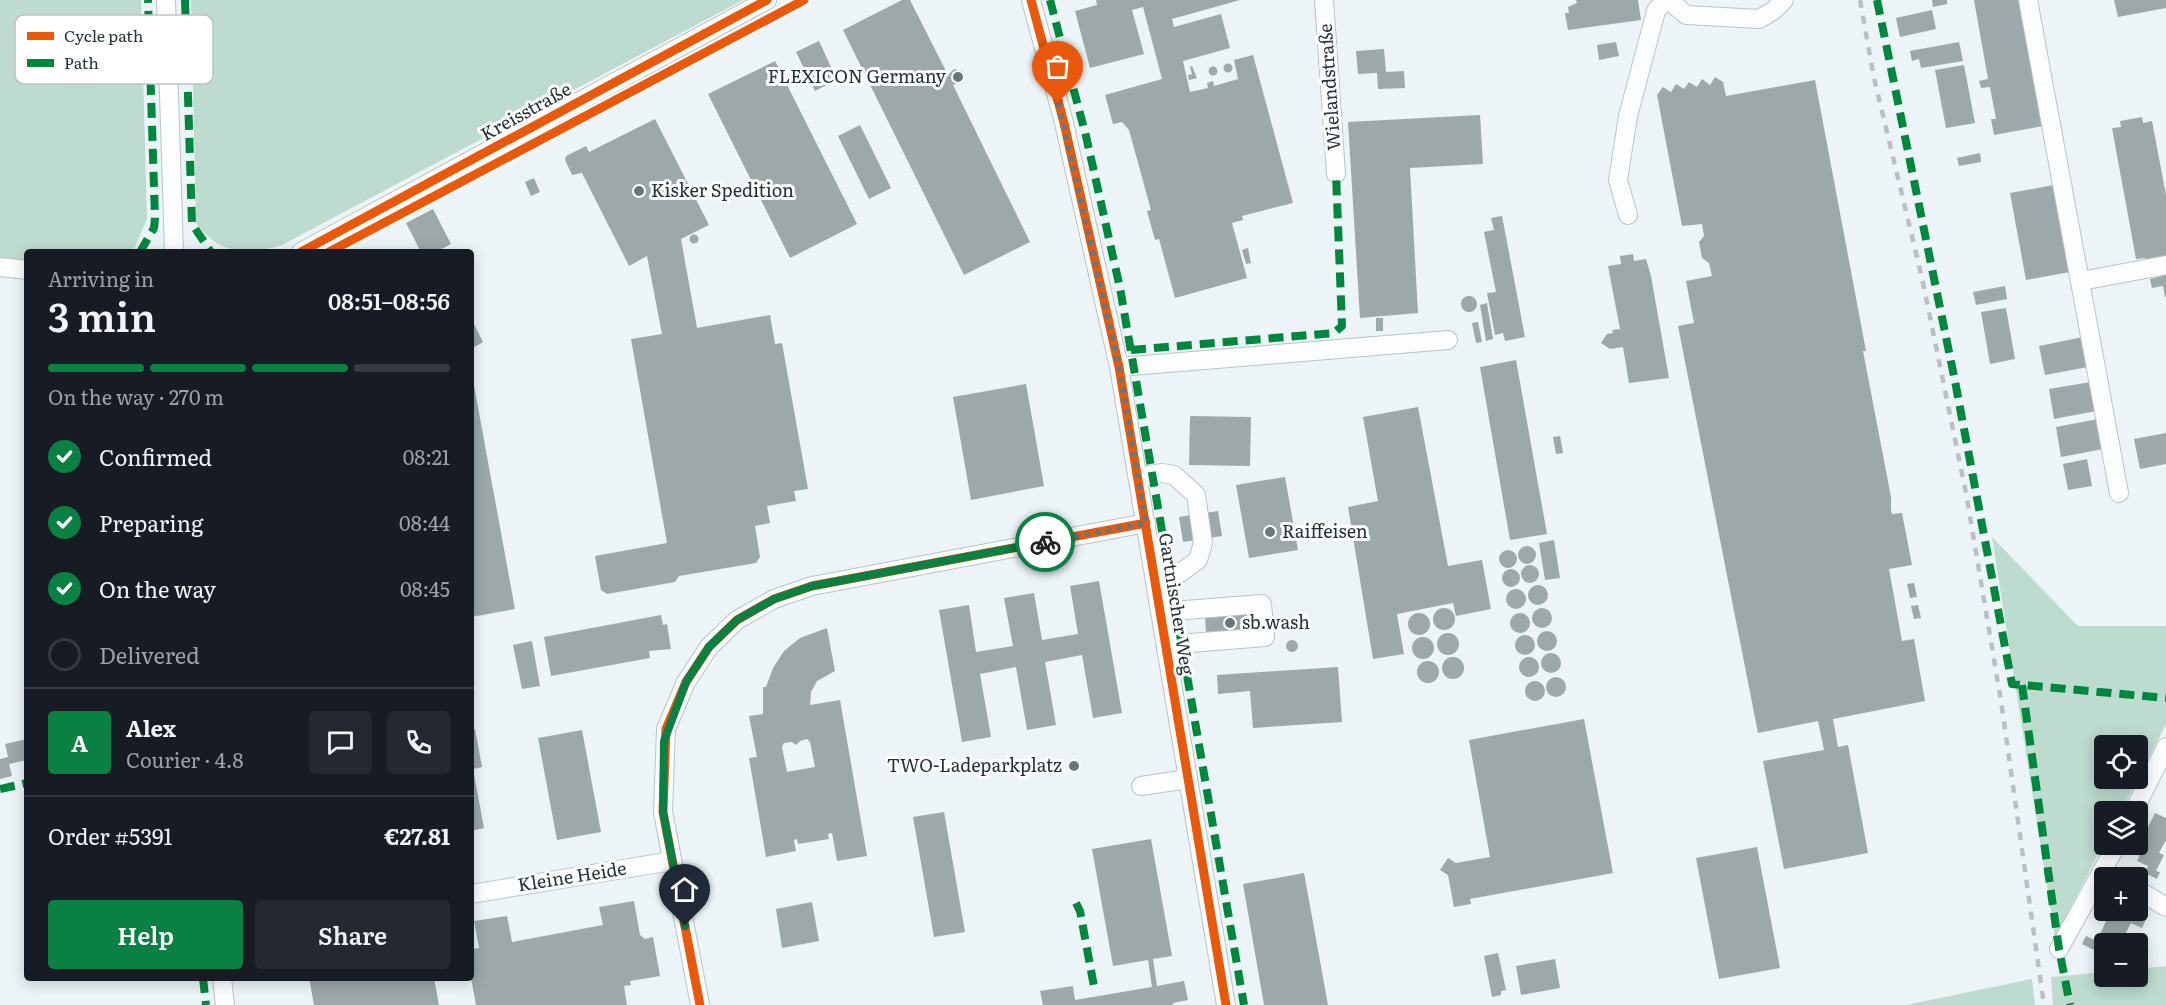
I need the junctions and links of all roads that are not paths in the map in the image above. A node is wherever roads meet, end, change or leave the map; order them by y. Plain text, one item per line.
1 (166, 0) edge
2 (767, 0) edge
3 (1030, 0) edge
4 (1324, 0) edge
5 (1667, 0) edge
6 (1784, 0) edge
7 (2028, 0) edge
8 (166, 15) edge
9 (169, 84) edge
10 (1336, 174) dead end
11 (1628, 215) dead end
12 (174, 249) edge
13 (307, 249) edge
14 (2166, 265) edge
15 (0, 267) edge
16 (24, 270) edge
17 (2081, 281) junction
18 (1448, 340) dead end
19 (1119, 367) junction
20 (1138, 477) junction
21 (2119, 493) dead end
22 (1146, 523) junction
23 (1154, 576) junction
24 (1160, 612) junction
25 (1166, 645) junction
26 (2166, 747) edge
27 (1188, 779) junction
28 (1141, 786) dead end
29 (2139, 801) edge
30 (672, 861) junction
31 (474, 894) edge
32 (2094, 896) edge
33 (2148, 896) edge
34 (2166, 907) edge
35 (2059, 949) dead end
36 (222, 981) edge
37 (225, 1005) edge
38 (700, 1005) edge
39 (1226, 1005) edge

1 - 8 street
2 - 13 street, Kreisstraße
3 - 19 street, Gartnischer Weg
4 - 10 street, Wielandstraße
5 - 6 street
5 - 11 street
7 - 17 street
9 - 12 street
14 - 17 street
15 - 16 street
17 - 21 street
18 - 19 street
19 - 20 street, Gartnischer Weg
20 - 22 street, Gartnischer Weg
20 - 23 street
22 - 23 street, Gartnischer Weg
22 - 30 street
23 - 24 street, Gartnischer Weg
24 - 25 street, Gartnischer Weg
24 - 25 street
25 - 27 street, Gartnischer Weg
26 - 29 street
27 - 28 street
27 - 39 street, Gartnischer Weg
30 - 31 street, Kleine Heide
30 - 38 street
32 - 35 street
33 - 34 street
36 - 37 street

